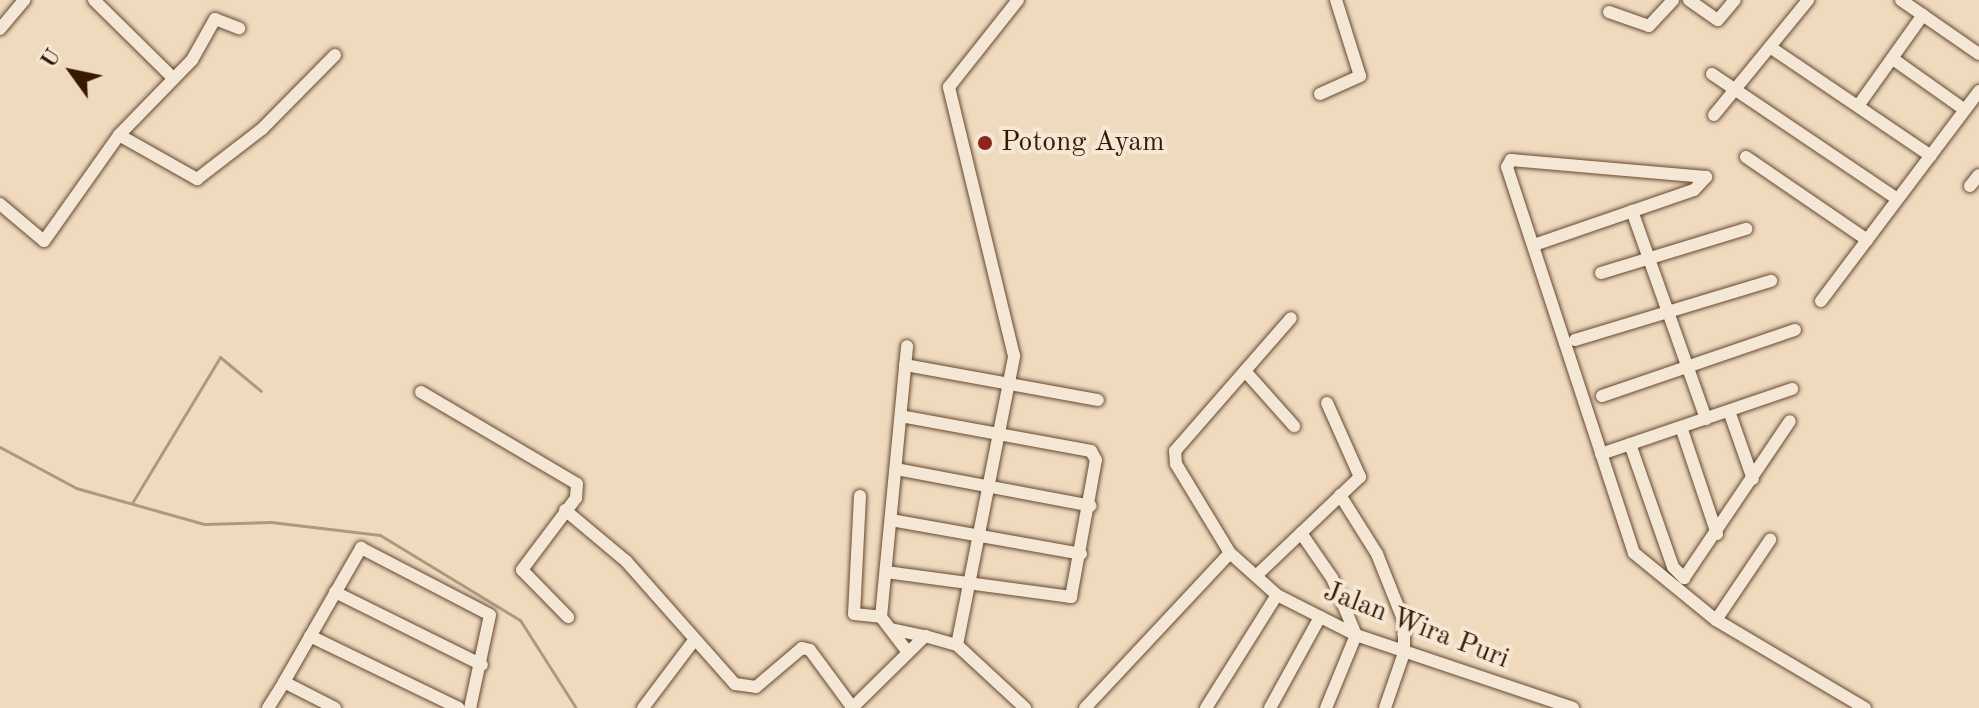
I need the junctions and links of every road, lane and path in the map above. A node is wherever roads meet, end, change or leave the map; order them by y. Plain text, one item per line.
1 (24, 0) edge
2 (94, 0) edge
3 (1018, 0) edge
4 (1336, 0) edge
5 (1673, 0) edge
6 (1689, 0) edge
7 (1735, 0) edge
8 (1808, 0) edge
9 (1901, 0) edge
10 (1609, 12) dead end
11 (1923, 15) junction
12 (239, 28) dead end
13 (0, 29) edge
14 (1770, 47) junction
15 (1979, 54) edge
16 (335, 55) dead end
17 (1893, 59) junction
18 (1712, 74) dead end
19 (173, 78) junction
20 (1734, 89) junction
21 (1979, 91) edge
22 (1320, 94) dead end
23 (1858, 106) junction
24 (1965, 110) junction
25 (1714, 115) dead end
26 (119, 135) junction
27 (1931, 156) junction
28 (1746, 157) dead end
29 (1979, 175) edge
30 (1970, 186) dead end
31 (1897, 199) junction
32 (0, 204) edge
33 (1632, 211) junction
34 (1746, 229) dead end
35 (1867, 240) junction
36 (1534, 245) junction
37 (1650, 261) junction
38 (1601, 273) dead end
39 (1771, 281) dead end
40 (1821, 301) dead end
41 (1669, 314) junction
42 (1291, 318) dead end
43 (1795, 330) dead end
44 (1575, 340) dead end
45 (907, 346) dead end
46 (905, 365) junction
47 (1687, 367) junction
48 (1245, 371) junction
49 (1008, 385) junction
50 (1792, 389) dead end
51 (421, 392) dead end
52 (1602, 396) dead end
53 (1098, 400) dead end
54 (1327, 403) dead end
55 (1729, 411) junction
56 (901, 416) junction
57 (1706, 419) junction
58 (1790, 421) dead end
59 (1294, 426) dead end
60 (1681, 427) junction
61 (999, 434) junction
62 (1630, 444) junction
63 (1601, 454) junction
64 (896, 469) junction
65 (1753, 479) junction
66 (989, 487) junction
67 (1340, 495) junction
68 (860, 496) dead end
69 (1091, 506) junction
70 (565, 510) junction
71 (891, 520) junction
72 (1301, 533) junction
73 (1717, 534) junction
74 (980, 536) junction
75 (1770, 540) dead end
76 (1230, 553) junction
77 (1081, 554) junction
78 (886, 572) junction
79 (1258, 574) junction
80 (971, 587) junction
81 (335, 592) junction
82 (1277, 595) junction
83 (568, 617) dead end
84 (881, 617) junction
85 (1320, 617) junction
86 (1716, 620) junction
87 (891, 629) junction
88 (1356, 635) junction
89 (310, 636) junction
90 (925, 636) junction
91 (692, 643) junction
92 (957, 645) junction
93 (907, 651) junction
94 (1404, 653) junction
95 (482, 665) junction
96 (284, 682) junction
97 (475, 705) edge
98 (268, 708) edge
99 (335, 708) edge
100 (459, 708) edge
101 (643, 708) edge
102 (852, 708) edge
103 (1025, 708) edge
104 (1085, 708) edge
105 (1206, 708) edge
106 (1270, 708) edge
107 (1326, 708) edge
108 (1385, 708) edge
109 (1573, 708) edge
110 (1865, 708) edge

1 - 13 street
2 - 19 street
3 - 49 street
4 - 22 street
5 - 10 street
6 - 7 street
8 - 14 street
9 - 11 street
11 - 15 street
11 - 17 street
12 - 19 street
14 - 20 street
14 - 23 street
16 - 26 street
17 - 23 street
17 - 24 street
18 - 20 street
19 - 26 street
20 - 25 street
20 - 31 street
21 - 24 street
23 - 27 street
24 - 27 street
26 - 32 street
27 - 31 street
28 - 35 street
29 - 30 street
31 - 35 street
33 - 36 street
33 - 36 street
33 - 37 street
34 - 37 street
35 - 40 street
36 - 63 street
37 - 38 street
37 - 41 street
39 - 41 street
41 - 44 street
41 - 47 street
42 - 48 street
43 - 47 street
45 - 46 street
46 - 49 street
46 - 56 street
47 - 52 street
47 - 57 street
48 - 59 street
48 - 76 street
49 - 53 street
49 - 61 street
50 - 55 street
51 - 70 street
54 - 67 street
55 - 57 street
55 - 65 street
56 - 61 street
56 - 64 street
57 - 60 street
58 - 65 street
60 - 62 street
60 - 73 street
61 - 66 street
61 - 69 street
62 - 63 street
62 - 73 street
63 - 86 street
64 - 66 street
64 - 71 street
65 - 73 street
66 - 69 street
66 - 74 street
67 - 72 street
67 - 94 street
68 - 84 street
69 - 77 street
70 - 83 street
70 - 91 street
71 - 74 street
71 - 78 street
72 - 79 street
72 - 88 street
74 - 77 street
74 - 80 street
75 - 86 street
76 - 79 street, Jalan Wira Puri
76 - 104 street
77 - 80 street
78 - 80 street
78 - 84 street
79 - 82 street, Jalan Wira Puri
80 - 92 street
81 - 89 street
81 - 95 street
81 - 95 street
82 - 85 street, Jalan Wira Puri
82 - 105 street
84 - 87 street
85 - 88 street, Jalan Wira Puri
85 - 106 street
86 - 110 street
87 - 90 street
87 - 93 street
88 - 94 street, Jalan Wira Puri
88 - 107 street
89 - 96 street
89 - 100 street
90 - 92 street
90 - 93 street
91 - 101 street
91 - 102 street
92 - 103 street
93 - 102 street
94 - 108 street
94 - 109 street, Jalan Wira Puri
95 - 97 street
96 - 98 street
96 - 99 street

